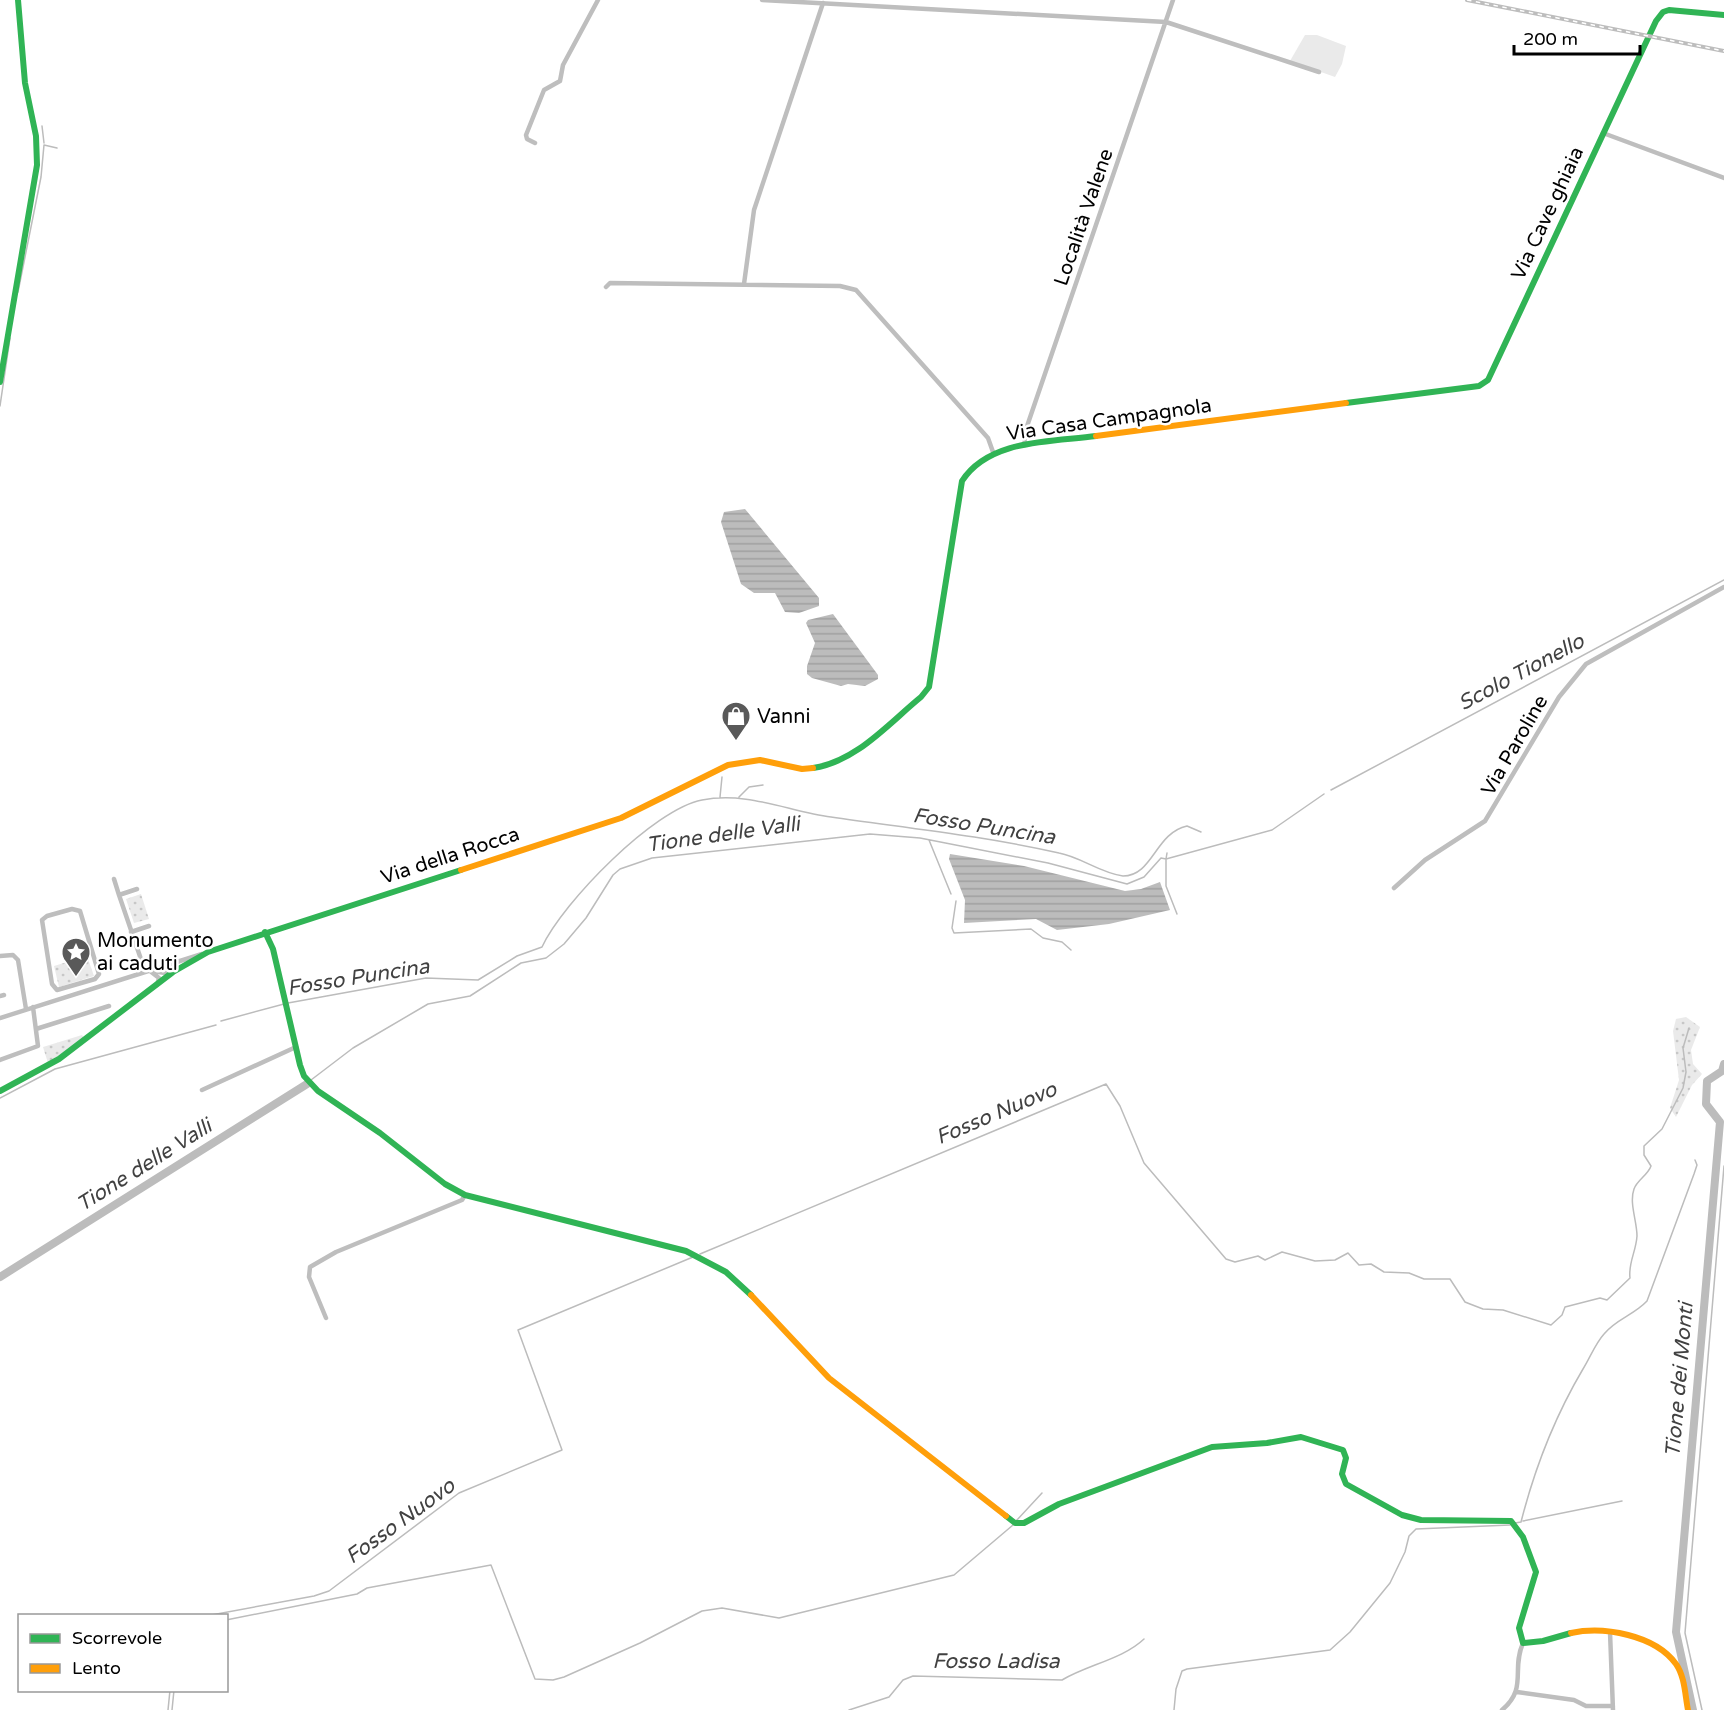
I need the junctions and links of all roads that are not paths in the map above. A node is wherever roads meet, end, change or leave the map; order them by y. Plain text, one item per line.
1 (18, 0) edge
2 (598, 0) edge
3 (762, 0) edge
4 (1173, 0) edge
5 (823, 3) junction
6 (1724, 15) edge
7 (1166, 22) junction
8 (1319, 72) dead end
9 (1603, 133) junction
10 (535, 143) dead end
11 (1724, 178) edge
12 (744, 284) junction
13 (606, 287) dead end
14 (0, 382) edge
15 (1458, 390) joint
16 (1025, 445) junction
17 (993, 452) junction
18 (1724, 587) edge
19 (921, 697) joint
20 (114, 879) dead end
21 (1394, 888) dead end
22 (137, 889) dead end
23 (119, 895) junction
24 (149, 926) dead end
25 (130, 932) junction
26 (265, 932) junction
27 (202, 954) junction
28 (0, 956) edge
29 (162, 966) junction
30 (144, 972) junction
31 (172, 973) junction
32 (79, 985) junction
33 (157, 985) junction
34 (81, 992) junction
35 (109, 1006) dead end
36 (33, 1007) junction
37 (26, 1010) junction
38 (0, 1018) edge
39 (36, 1029) junction
40 (296, 1047) junction
41 (0, 1060) edge
42 (202, 1090) dead end
43 (0, 1091) edge
44 (465, 1195) junction
45 (326, 1318) dead end
46 (1610, 1632) junction
47 (1522, 1643) junction
48 (1517, 1692) junction
49 (1613, 1708) edge
50 (1502, 1710) edge
51 (1688, 1710) edge

1 - 14 street
2 - 10 street
3 - 5 street
4 - 7 street, Località Valene
5 - 7 street
5 - 12 street
6 - 9 street, Via Cave ghiaia
7 - 8 street
7 - 16 street, Località Valene
9 - 11 street
9 - 15 street, Via Cave ghiaia
12 - 13 street
12 - 17 street
15 - 16 street, Via Casa Campagnola
16 - 17 street, Via Casa Campagnola
17 - 19 street, Via Casa Campagnola
18 - 21 street, Via Paroline
19 - 26 street, Via della Rocca
20 - 23 street
22 - 23 street
23 - 25 street
24 - 25 street
25 - 30 street
26 - 27 street, Via della Rocca
26 - 40 street
27 - 29 street
27 - 31 street, Via della Rocca
28 - 37 street
29 - 30 street
29 - 31 street
30 - 31 street
30 - 33 street
30 - 34 street
31 - 33 street, Via della Rocca
32 - 32 street
32 - 34 street
33 - 43 street, Via della Rocca
34 - 36 street
35 - 39 street
36 - 37 street
36 - 39 street
37 - 38 street
39 - 41 street
40 - 42 street
40 - 44 street
44 - 45 street
44 - 47 street
46 - 47 street
46 - 49 street
46 - 51 street
47 - 48 street
48 - 49 street
48 - 50 street

